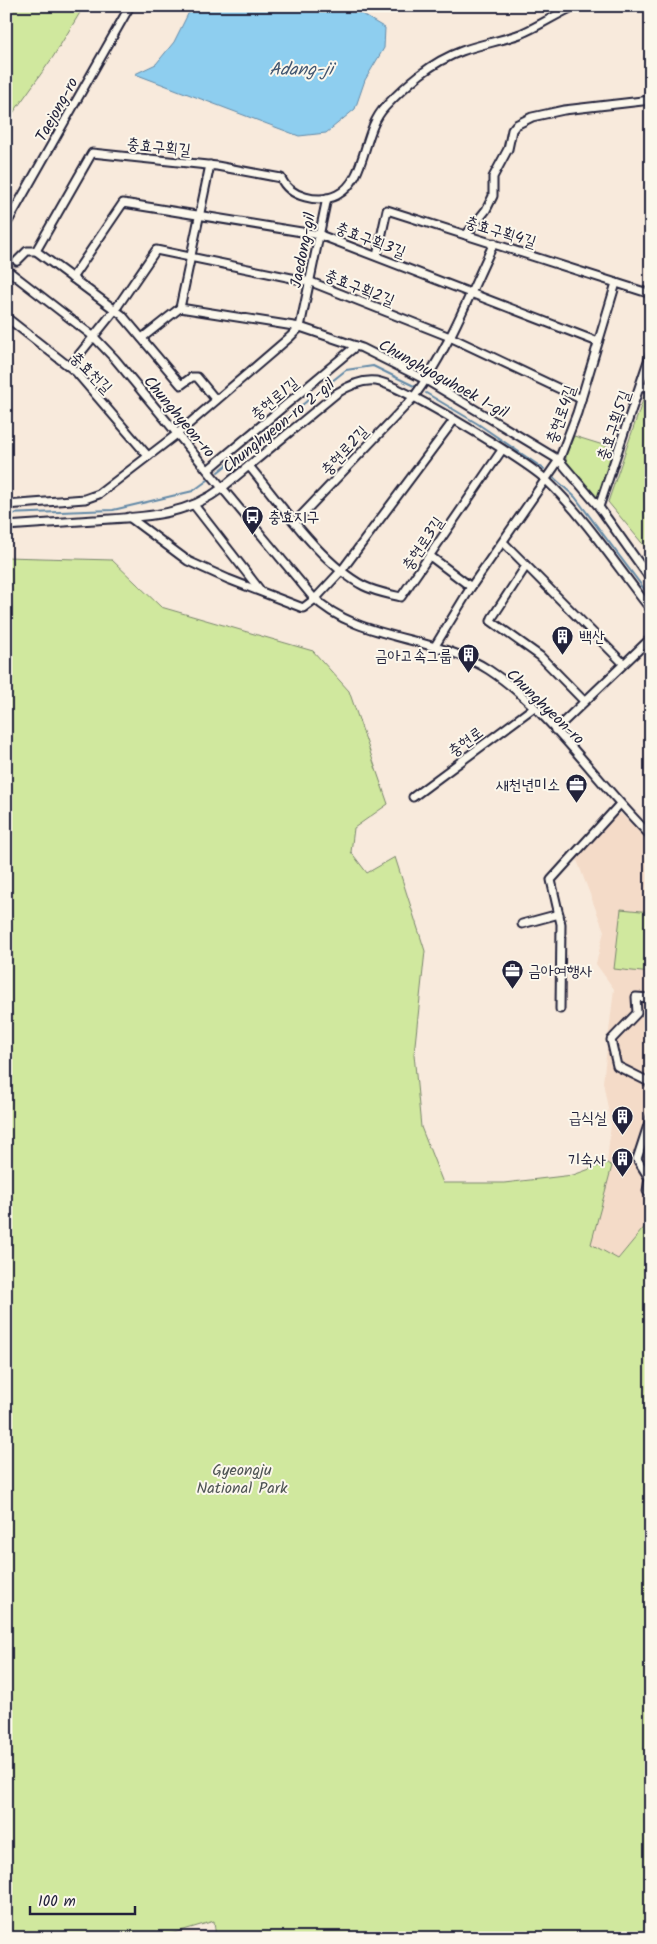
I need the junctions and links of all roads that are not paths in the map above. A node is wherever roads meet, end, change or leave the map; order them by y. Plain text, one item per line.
1 (130, 6) edge
2 (575, 6) edge
3 (651, 100) edge
4 (210, 165) junction
5 (327, 198) junction
6 (199, 215) junction
7 (6, 225) edge
8 (320, 235) junction
9 (466, 235) junction
10 (494, 243) junction
11 (36, 251) junction
12 (191, 256) junction
13 (376, 256) junction
14 (17, 261) tunnel mouth
15 (6, 269) edge
16 (72, 278) junction
17 (311, 282) junction
18 (616, 283) junction
19 (470, 293) junction
20 (651, 294) edge
21 (180, 308) junction
22 (116, 310) junction
23 (6, 317) edge
24 (300, 327) junction
25 (94, 337) junction
26 (450, 337) junction
27 (142, 338) junction
28 (598, 342) junction
29 (356, 346) junction
30 (651, 352) edge
31 (70, 366) junction
32 (426, 380) junction
33 (641, 386) junction
34 (651, 389) edge
35 (413, 398) junction
36 (581, 399) junction
37 (216, 400) junction
38 (454, 420) junction
39 (177, 434) junction
40 (502, 450) junction
41 (148, 456) junction
42 (559, 460) junction
43 (249, 466) junction
44 (208, 470) junction
45 (545, 479) junction
46 (222, 488) junction
47 (6, 505) edge
48 (194, 505) junction
49 (600, 507) junction
50 (129, 518) junction
51 (295, 522) junction
52 (6, 526) edge
53 (503, 542) junction
54 (430, 556) junction
55 (526, 566) junction
56 (342, 570) junction
57 (651, 580) edge
58 (471, 588) junction
59 (264, 593) junction
60 (315, 599) junction
61 (651, 610) edge
62 (651, 638) edge
63 (435, 646) junction
64 (623, 663) junction
65 (584, 701) junction
66 (533, 708) junction
67 (555, 730) junction
68 (413, 797) dead end
69 (620, 804) junction
70 (651, 836) edge
71 (559, 914) junction
72 (522, 924) dead end
73 (651, 998) edge
74 (560, 1009) dead end
75 (651, 1083) edge
76 (651, 1116) edge
77 (648, 1191) dead end

1 - 7 street, Taejong-ro
2 - 5 street, Jaedong-gil
3 - 9 street
4 - 5 street, 충효구획길
4 - 6 street
4 - 11 street, 충효구획길
5 - 8 street, Jaedong-gil
6 - 8 street, 충효구획3길
6 - 12 street
6 - 16 street, 충효구획3길
8 - 13 street, 충효구획3길
8 - 17 street, Jaedong-gil
9 - 10 street, 충효구획4길
9 - 13 street, 충효구획4길
10 - 18 street, 충효구획4길
10 - 19 street, 충현로2길
11 - 14 street
11 - 16 street
12 - 17 street, 충효구획2길
12 - 21 street
12 - 22 street, 충효구획2길
13 - 19 street, 충효구획3길
15 - 25 street, Chunghyeon-ro
16 - 22 street
17 - 24 street, Jaedong-gil
17 - 26 street, 충효구획2길
18 - 20 street, 충효구획4길
18 - 28 street, 충현로4길
19 - 26 street, 충현로2길
19 - 28 street, 충효구획3길
21 - 24 street, Chunghyoguhoek 1-gil
21 - 27 street
22 - 25 street
22 - 27 street
23 - 31 street, 충효천길
24 - 29 street, Chunghyoguhoek 1-gil
24 - 37 street
25 - 31 street
25 - 39 street, Chunghyeon-ro
26 - 32 street, 충현로2길
26 - 36 street, 충효구획2길
27 - 37 street
28 - 36 street, 충현로4길
29 - 32 street, Chunghyoguhoek 1-gil
29 - 44 street, 충현로1길
30 - 33 street, 충효구획5길
31 - 41 street, 충효천길
32 - 35 street, 충현로2길
32 - 42 street, Chunghyoguhoek 1-gil
33 - 34 street
33 - 49 street, 충효구획5길
35 - 38 street, Chunghyeon-ro 2-gil
35 - 43 street, Chunghyeon-ro 2-gil
35 - 51 street, 충현로2길
36 - 42 street, 충현로4길
37 - 39 street
38 - 40 street, Chunghyeon-ro 2-gil
38 - 56 street
39 - 41 street
39 - 44 street, Chunghyeon-ro
40 - 45 street, Chunghyeon-ro 2-gil
40 - 54 street, 충현로3길
41 - 47 street
42 - 45 street, 충현로4길
42 - 49 street, Chunghyoguhoek 1-gil
43 - 46 street, Chunghyeon-ro 2-gil
43 - 51 street, 충현로3길
44 - 46 street, Chunghyeon-ro
45 - 53 street, 충현로4길
45 - 61 street, Chunghyeon-ro 2-gil
46 - 48 street, Chunghyeon-ro 2-gil
46 - 60 street, Chunghyeon-ro
48 - 50 street, Chunghyeon-ro 2-gil
48 - 59 street
49 - 57 street, Chunghyoguhoek 1-gil
50 - 52 street, Chunghyeon-ro 2-gil
50 - 59 street
51 - 56 street, 충현로3길
53 - 55 street
53 - 58 street, 충현로4길
54 - 56 street, 충현로3길
54 - 58 street
55 - 64 street
55 - 65 street
56 - 60 street
58 - 63 street, 충현로4길
59 - 60 street
60 - 63 street, Chunghyeon-ro
62 - 64 street
63 - 66 street, Chunghyeon-ro
64 - 65 street
65 - 67 street
66 - 67 street, Chunghyeon-ro
66 - 68 street, 충현로
67 - 69 street, Chunghyeon-ro
69 - 70 street, Chunghyeon-ro
69 - 71 street
71 - 72 street
71 - 74 street
73 - 75 street
76 - 77 street

